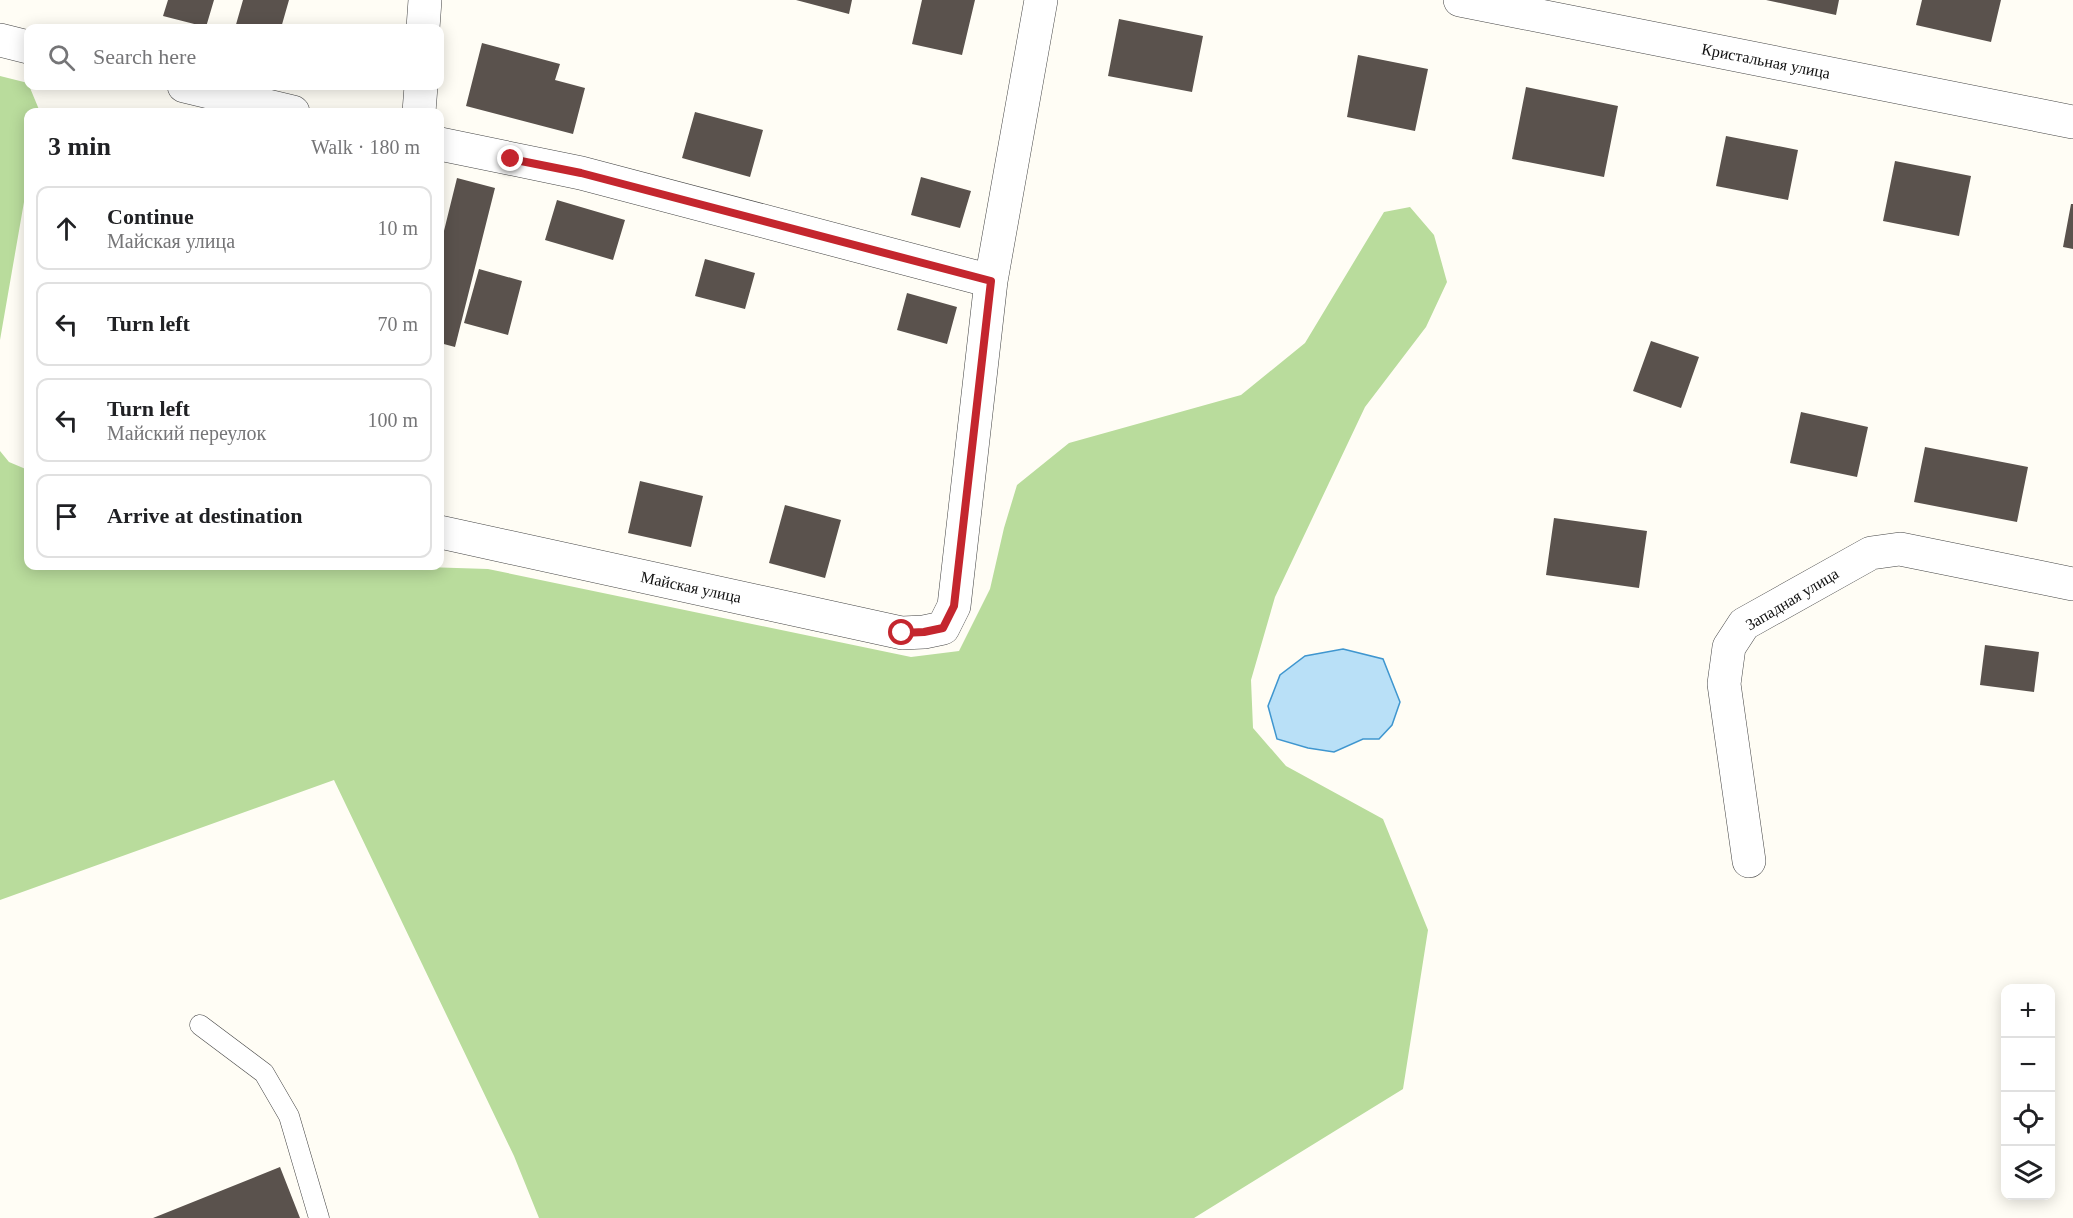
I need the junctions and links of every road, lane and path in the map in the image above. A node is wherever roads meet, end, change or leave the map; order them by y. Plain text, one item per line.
1 (425, 0) edge
2 (1041, 0) edge
3 (1460, 0) edge
4 (423, 24) edge
5 (0, 40) edge
6 (24, 46) edge
7 (201, 90) edge
8 (421, 90) edge
9 (276, 108) edge
10 (419, 108) edge
11 (2073, 122) edge
12 (444, 145) edge
13 (991, 281) junction
14 (444, 533) edge
15 (2073, 584) edge
16 (1749, 861) dead end
17 (200, 1024) dead end
18 (319, 1218) edge

1 - 4 street
2 - 13 street
3 - 11 street, Кристальная улица
5 - 6 street
7 - 9 street
8 - 10 street
12 - 13 street
13 - 14 street, Майская улица
15 - 16 street, Западная улица
17 - 18 lane

